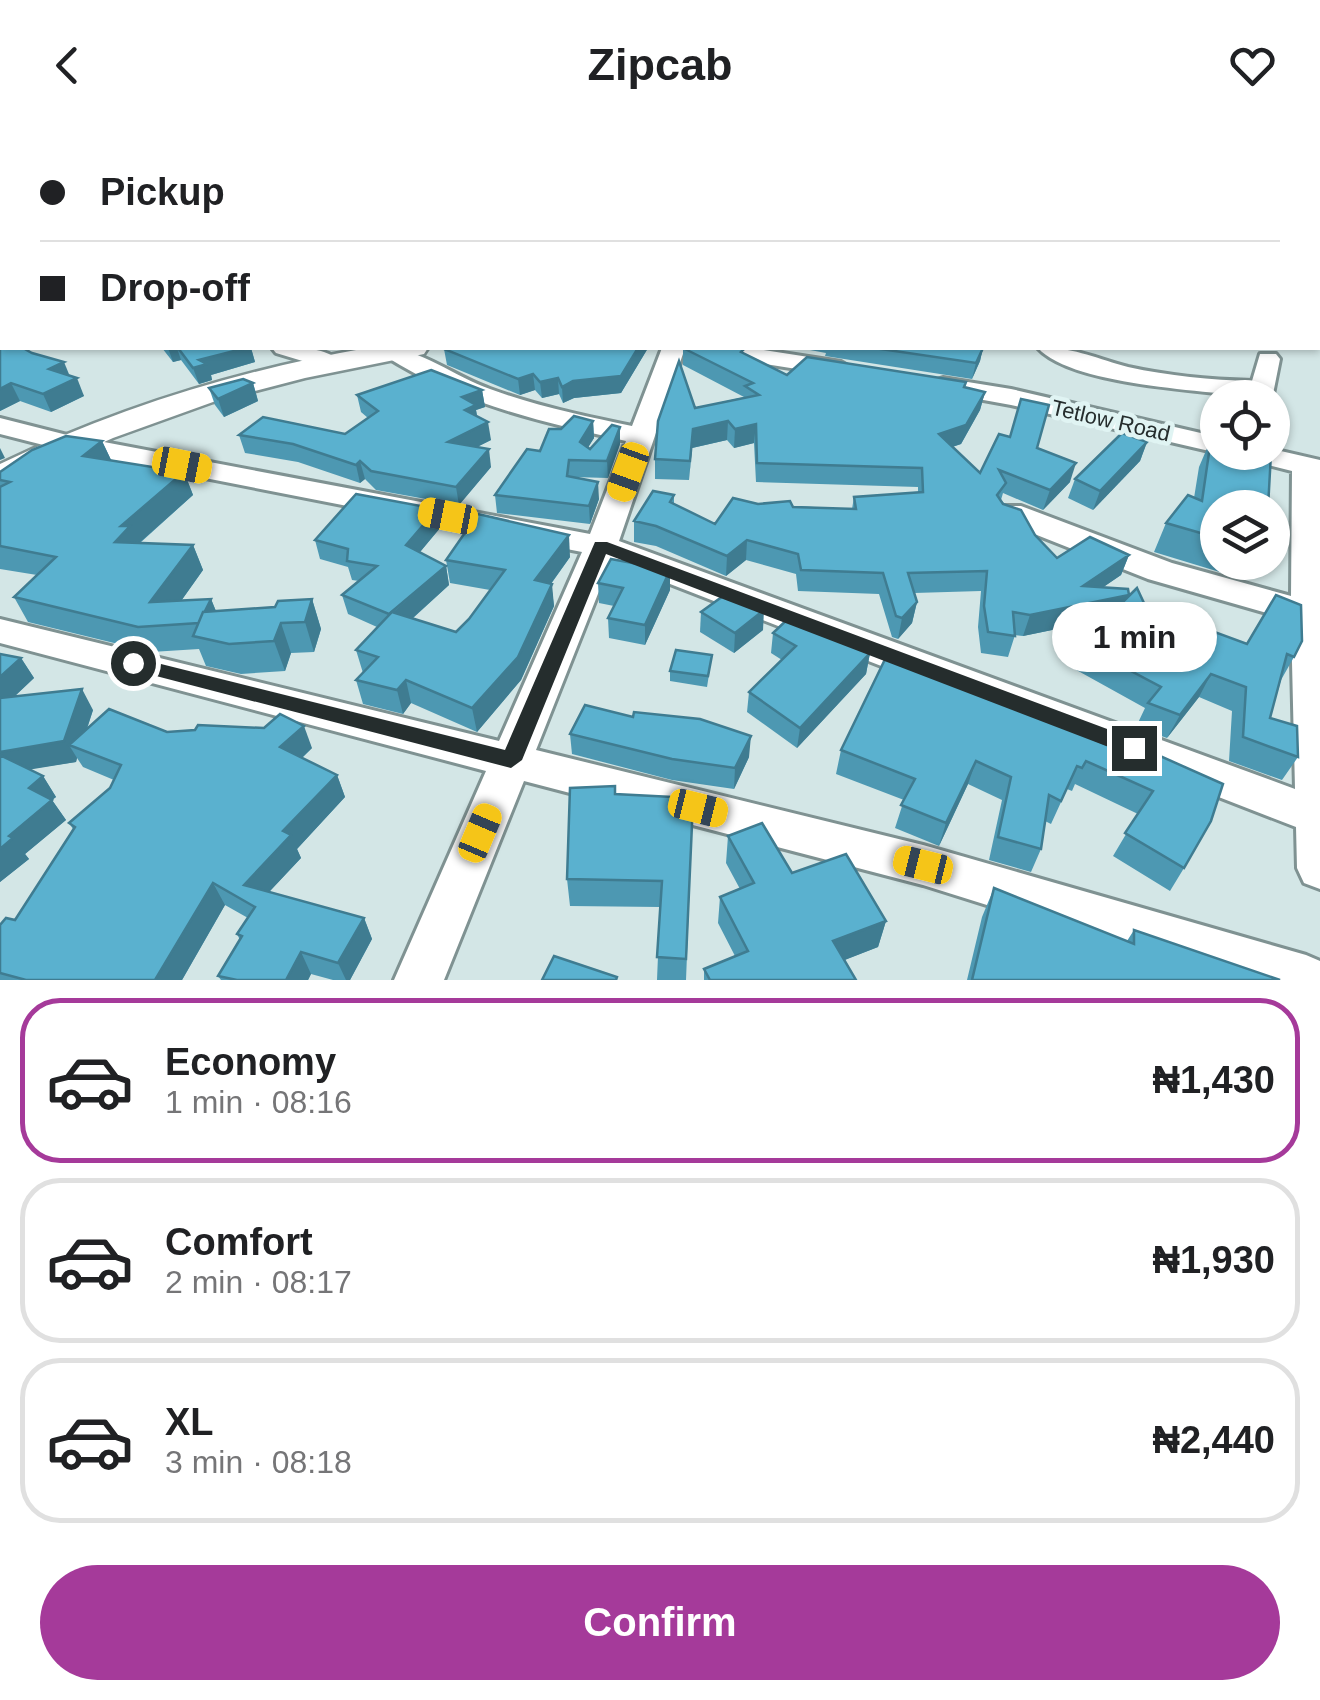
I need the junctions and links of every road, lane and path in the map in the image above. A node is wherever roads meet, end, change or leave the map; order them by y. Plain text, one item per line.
1 (290, 350) edge
2 (398, 350) edge
3 (405, 350) edge
4 (673, 350) edge
5 (721, 350) edge
6 (1055, 350) edge
7 (1268, 359) dead end
8 (328, 362) junction
9 (860, 372) edge
10 (1265, 380) edge
11 (916, 382) edge
12 (1200, 387) edge
13 (0, 426) edge
14 (641, 436) junction
15 (1200, 441) edge
16 (67, 443) junction
17 (1287, 470) edge
18 (0, 478) edge
19 (1010, 514) edge
20 (601, 546) junction
21 (1314, 615) edge
22 (0, 631) edge
23 (511, 760) junction
24 (1318, 816) edge
25 (1320, 868) edge
26 (419, 980) edge
27 (1306, 980) edge

1 - 8 street
2 - 8 main road
3 - 14 street
4 - 14 street
5 - 9 street
6 - 12 street
7 - 10 street
8 - 16 main road
11 - 15 street, Tetlow Road
13 - 16 street
14 - 20 street
16 - 18 main road
16 - 20 street
17 - 21 street
19 - 21 street
20 - 23 street
20 - 24 street
21 - 24 street
22 - 23 street
23 - 26 street
23 - 27 street
24 - 25 street

